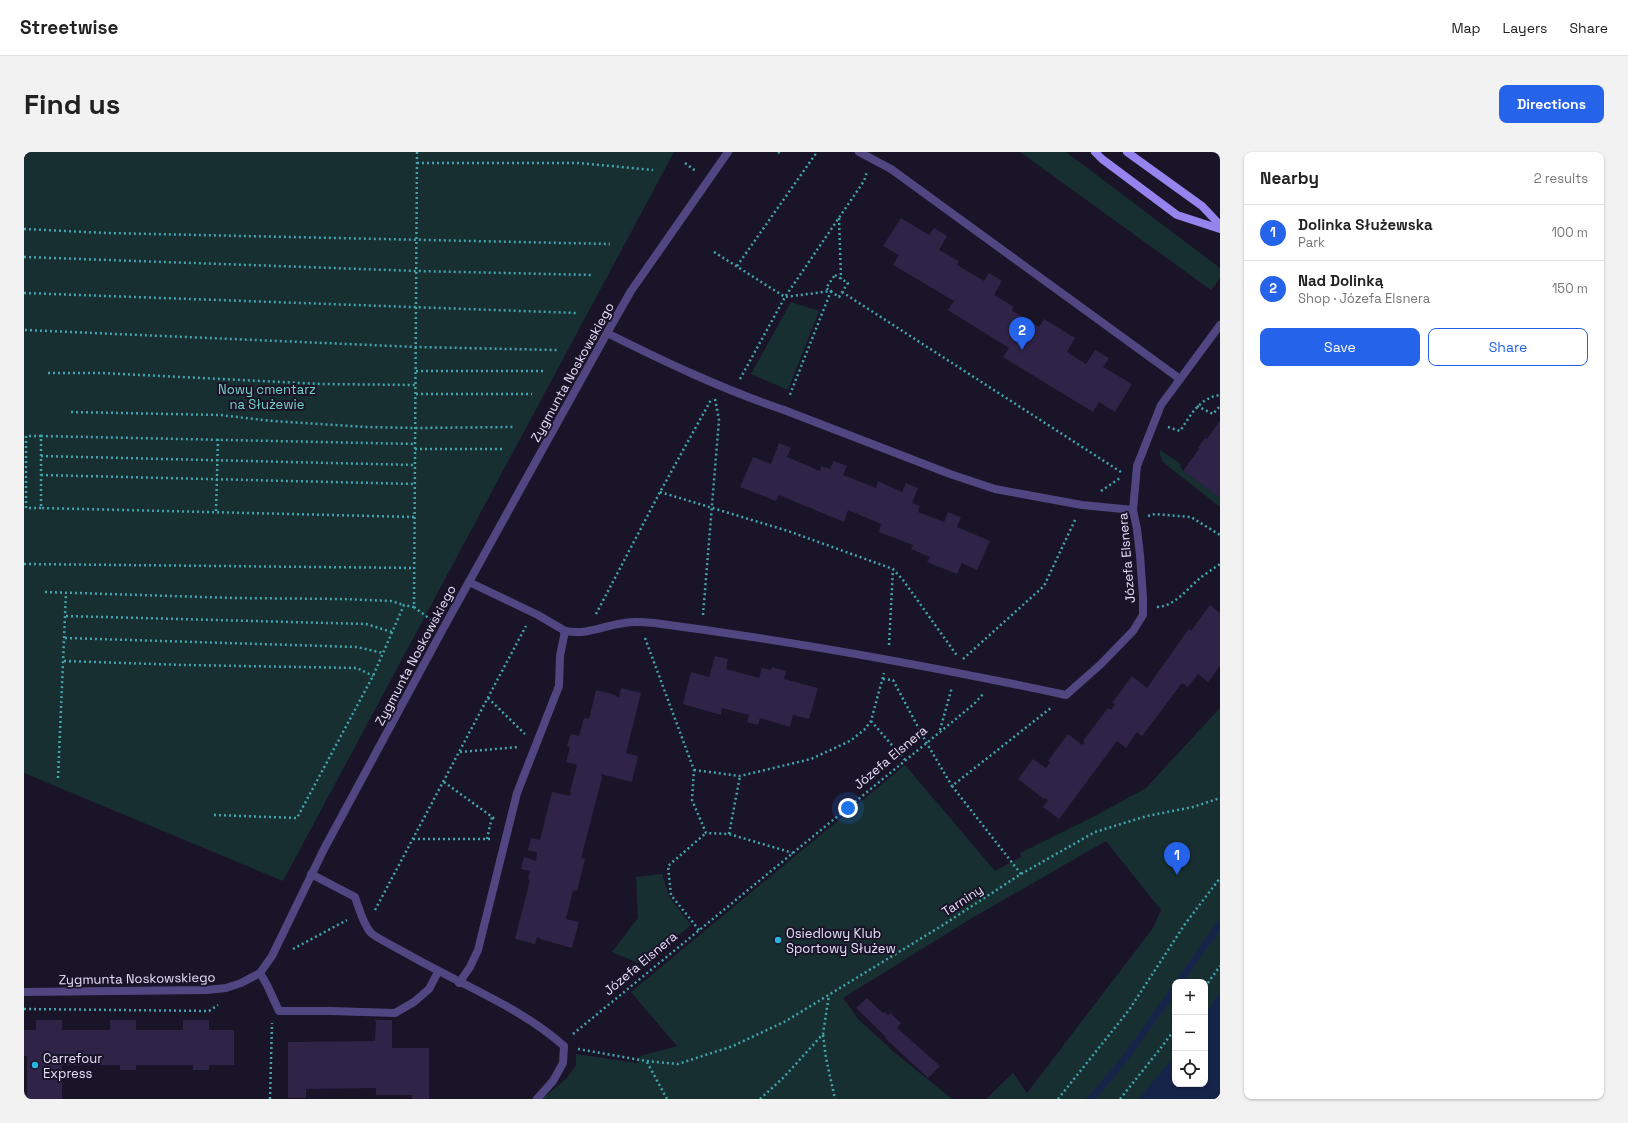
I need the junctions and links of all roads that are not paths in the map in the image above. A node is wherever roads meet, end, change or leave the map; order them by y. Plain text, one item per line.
1 (728, 152) edge
2 (859, 152) edge
3 (1095, 152) edge
4 (1127, 152) edge
5 (1220, 225) edge
6 (1220, 229) edge
7 (1220, 325) edge
8 (607, 333) junction
9 (1180, 378) junction
10 (1133, 510) junction
11 (469, 582) junction
12 (565, 631) junction
13 (311, 874) junction
14 (438, 972) junction
15 (260, 973) junction
16 (459, 983) junction
17 (24, 992) edge
18 (537, 1099) edge

1 - 8 street, Zygmunta Noskowskiego
2 - 9 street
3 - 6 street
4 - 5 street
7 - 9 street, Józefa Elsnera
8 - 10 street
8 - 11 street, Zygmunta Noskowskiego
9 - 10 street, Józefa Elsnera
10 - 12 street, Józefa Elsnera
11 - 12 street
11 - 13 street, Zygmunta Noskowskiego
12 - 16 street
13 - 14 street
13 - 15 street, Zygmunta Noskowskiego
14 - 15 street
14 - 16 street
15 - 17 street, Zygmunta Noskowskiego
16 - 18 street

